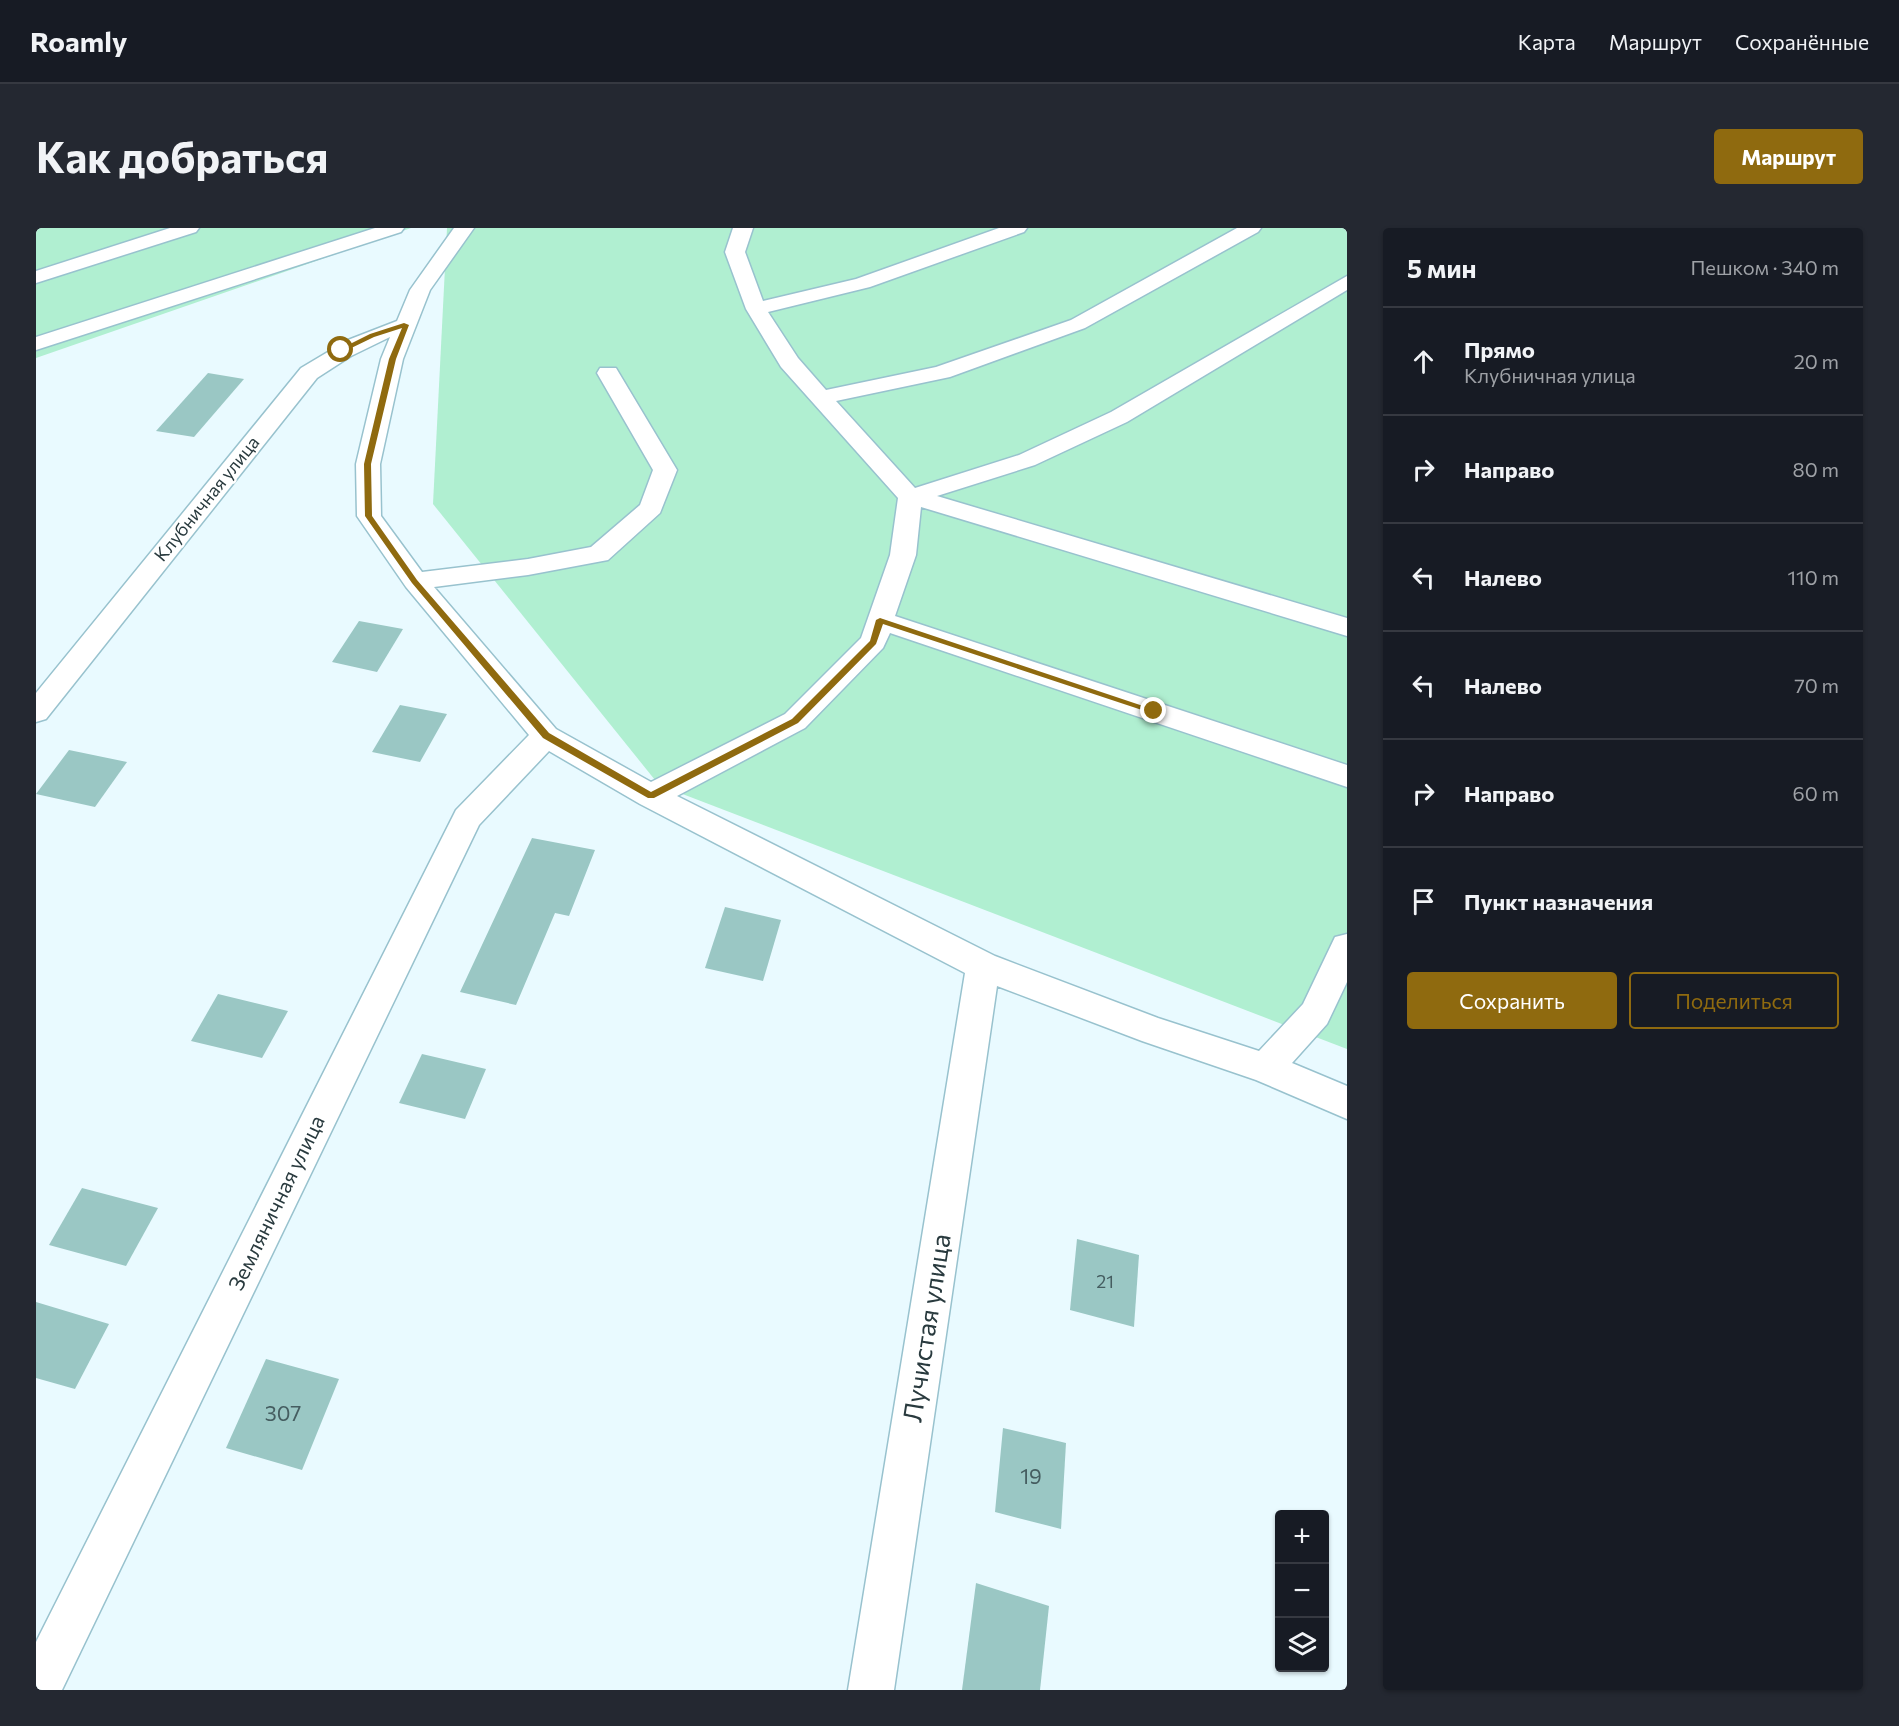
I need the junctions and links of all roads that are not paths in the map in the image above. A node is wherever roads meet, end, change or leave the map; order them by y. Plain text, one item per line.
1 (189, 228) edge
2 (394, 228) edge
3 (464, 228) edge
4 (743, 228) edge
5 (1017, 228) edge
6 (1251, 228) edge
7 (36, 277) edge
8 (1347, 282) edge
9 (756, 309) junction
10 (406, 325) junction
11 (36, 344) edge
12 (608, 373) dead end
13 (821, 398) junction
14 (910, 497) junction
15 (415, 582) junction
16 (880, 620) junction
17 (1347, 627) edge
18 (36, 712) edge
19 (546, 736) junction
20 (1347, 776) edge
21 (651, 796) junction
22 (1347, 947) edge
23 (983, 966) junction
24 (1265, 1068) junction
25 (1347, 1103) edge
26 (37, 1690) edge
27 (871, 1690) edge

1 - 7 street
2 - 11 street
3 - 10 street
4 - 9 street
5 - 9 street
6 - 13 street
8 - 14 street
9 - 13 street
10 - 15 street
10 - 18 street, Клубничная улица
12 - 15 street
13 - 14 street
14 - 16 street
14 - 17 street
15 - 19 street
16 - 20 street
16 - 21 street
19 - 21 street
19 - 26 street, Земляничная улица
21 - 23 street
22 - 24 street
23 - 24 street
23 - 27 street, Лучистая улица
24 - 25 street

